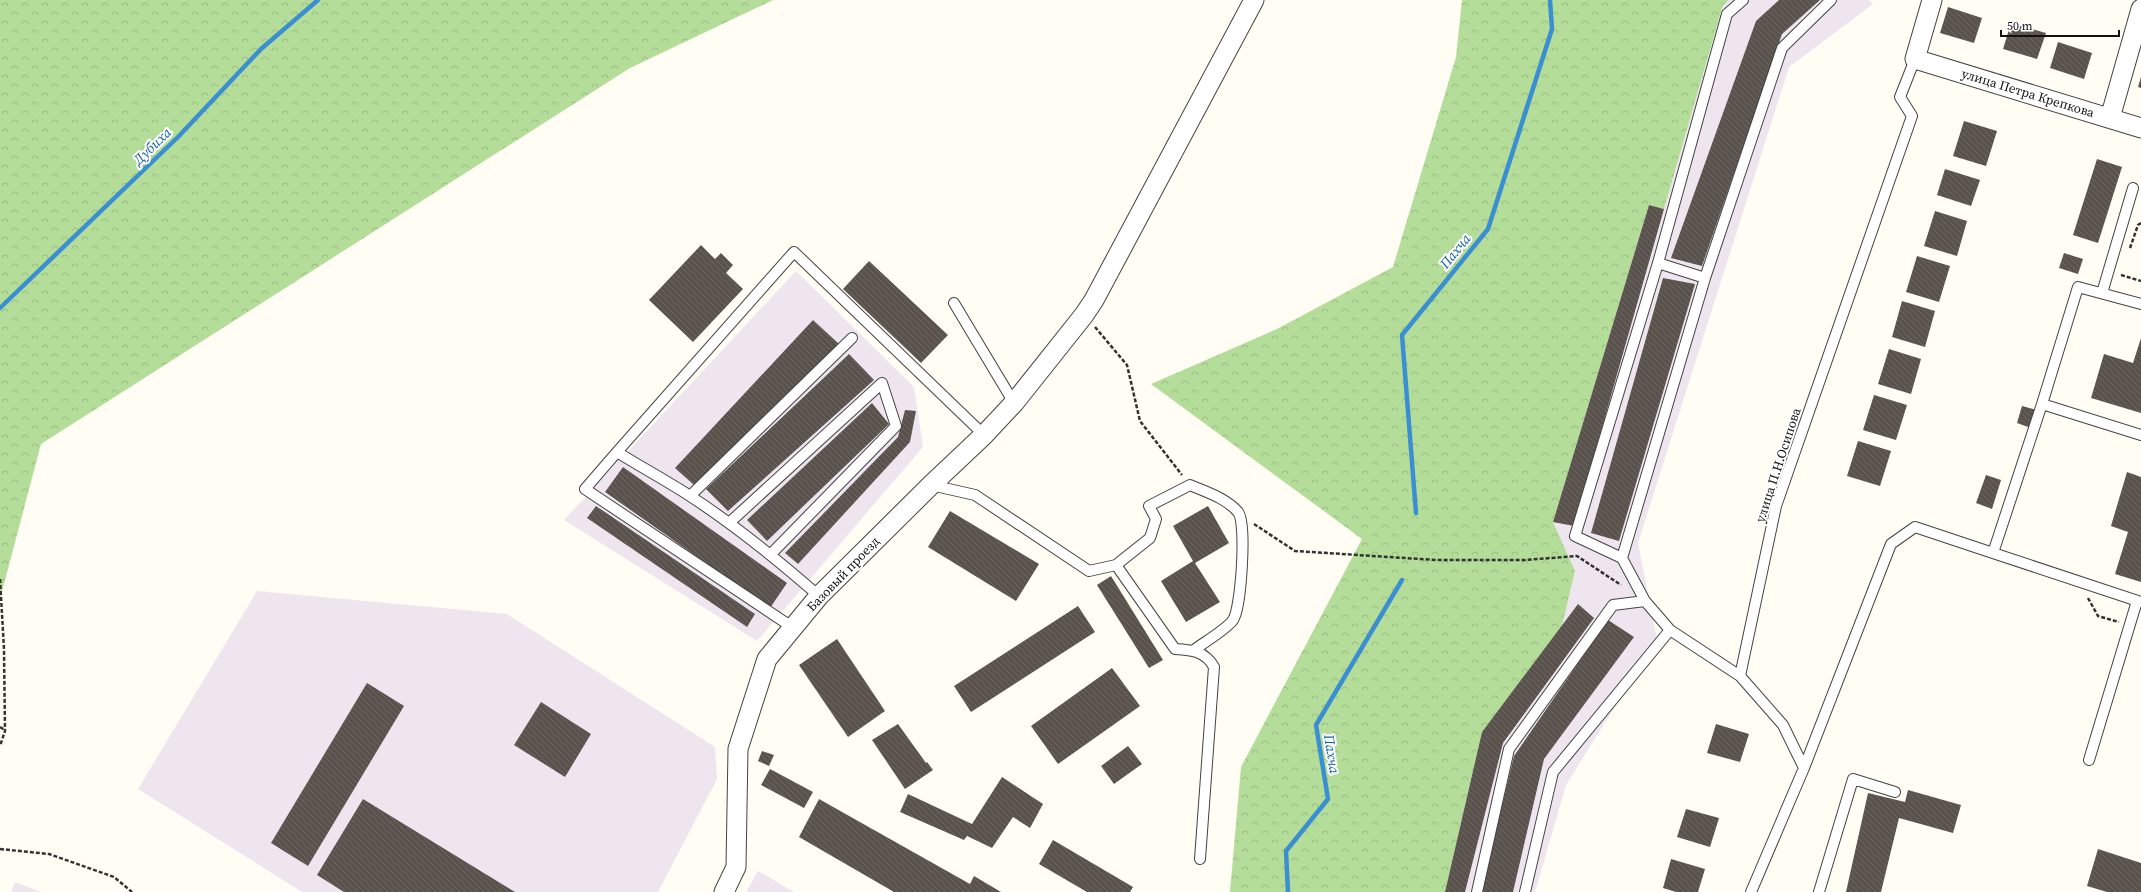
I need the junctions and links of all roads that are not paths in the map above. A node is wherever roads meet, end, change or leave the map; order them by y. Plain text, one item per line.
1 (1254, 0) edge
2 (1743, 0) edge
3 (1830, 0) edge
4 (1932, 0) edge
5 (2141, 10) edge
6 (1915, 59) junction
7 (2110, 118) junction
8 (2141, 128) edge
9 (2133, 188) dead end
10 (1658, 263) junction
11 (1705, 278) junction
12 (2102, 293) junction
13 (954, 303) dead end
14 (2141, 304) edge
15 (852, 338) dead end
16 (1014, 403) junction
17 (2042, 404) junction
18 (2141, 435) edge
19 (984, 436) junction
20 (617, 452) junction
21 (931, 485) junction
22 (690, 496) junction
23 (729, 523) junction
24 (1993, 553) junction
25 (771, 554) junction
26 (1622, 558) junction
27 (1116, 565) junction
28 (819, 596) junction
29 (1645, 601) junction
30 (2139, 602) edge
31 (792, 627) junction
32 (1670, 630) junction
33 (1194, 650) junction
34 (1740, 676) junction
35 (2089, 760) dead end
36 (1804, 768) junction
37 (1895, 792) dead end
38 (1200, 859) dead end
39 (724, 892) edge
40 (1477, 892) edge
41 (1525, 892) edge
42 (1751, 892) edge
43 (1819, 892) edge

1 - 16 street, Базовый проезд
2 - 10 lane
3 - 11 lane
4 - 6 street
5 - 7 street
6 - 7 street, улица Петра Крепкова
6 - 34 lane, улица П.Н.Осипова
7 - 8 street, улица Петра Крепкова
9 - 12 lane
10 - 11 lane
10 - 26 lane
11 - 26 lane
12 - 14 lane
12 - 17 lane
13 - 16 lane
15 - 22 lane
16 - 19 street, Базовый проезд
17 - 18 lane
17 - 24 lane
19 - 20 lane
19 - 21 street, Базовый проезд
20 - 22 lane
20 - 31 lane
21 - 27 lane
21 - 28 street, Базовый проезд
22 - 23 lane
23 - 25 lane
23 - 25 lane
24 - 30 lane
24 - 36 lane
25 - 28 lane
26 - 29 lane
27 - 33 lane
27 - 33 lane
28 - 31 street, Базовый проезд
29 - 32 lane
29 - 40 lane
30 - 35 lane
31 - 39 street, Базовый проезд
32 - 34 lane
32 - 41 lane
33 - 38 lane
34 - 36 lane
36 - 42 lane
37 - 43 lane

